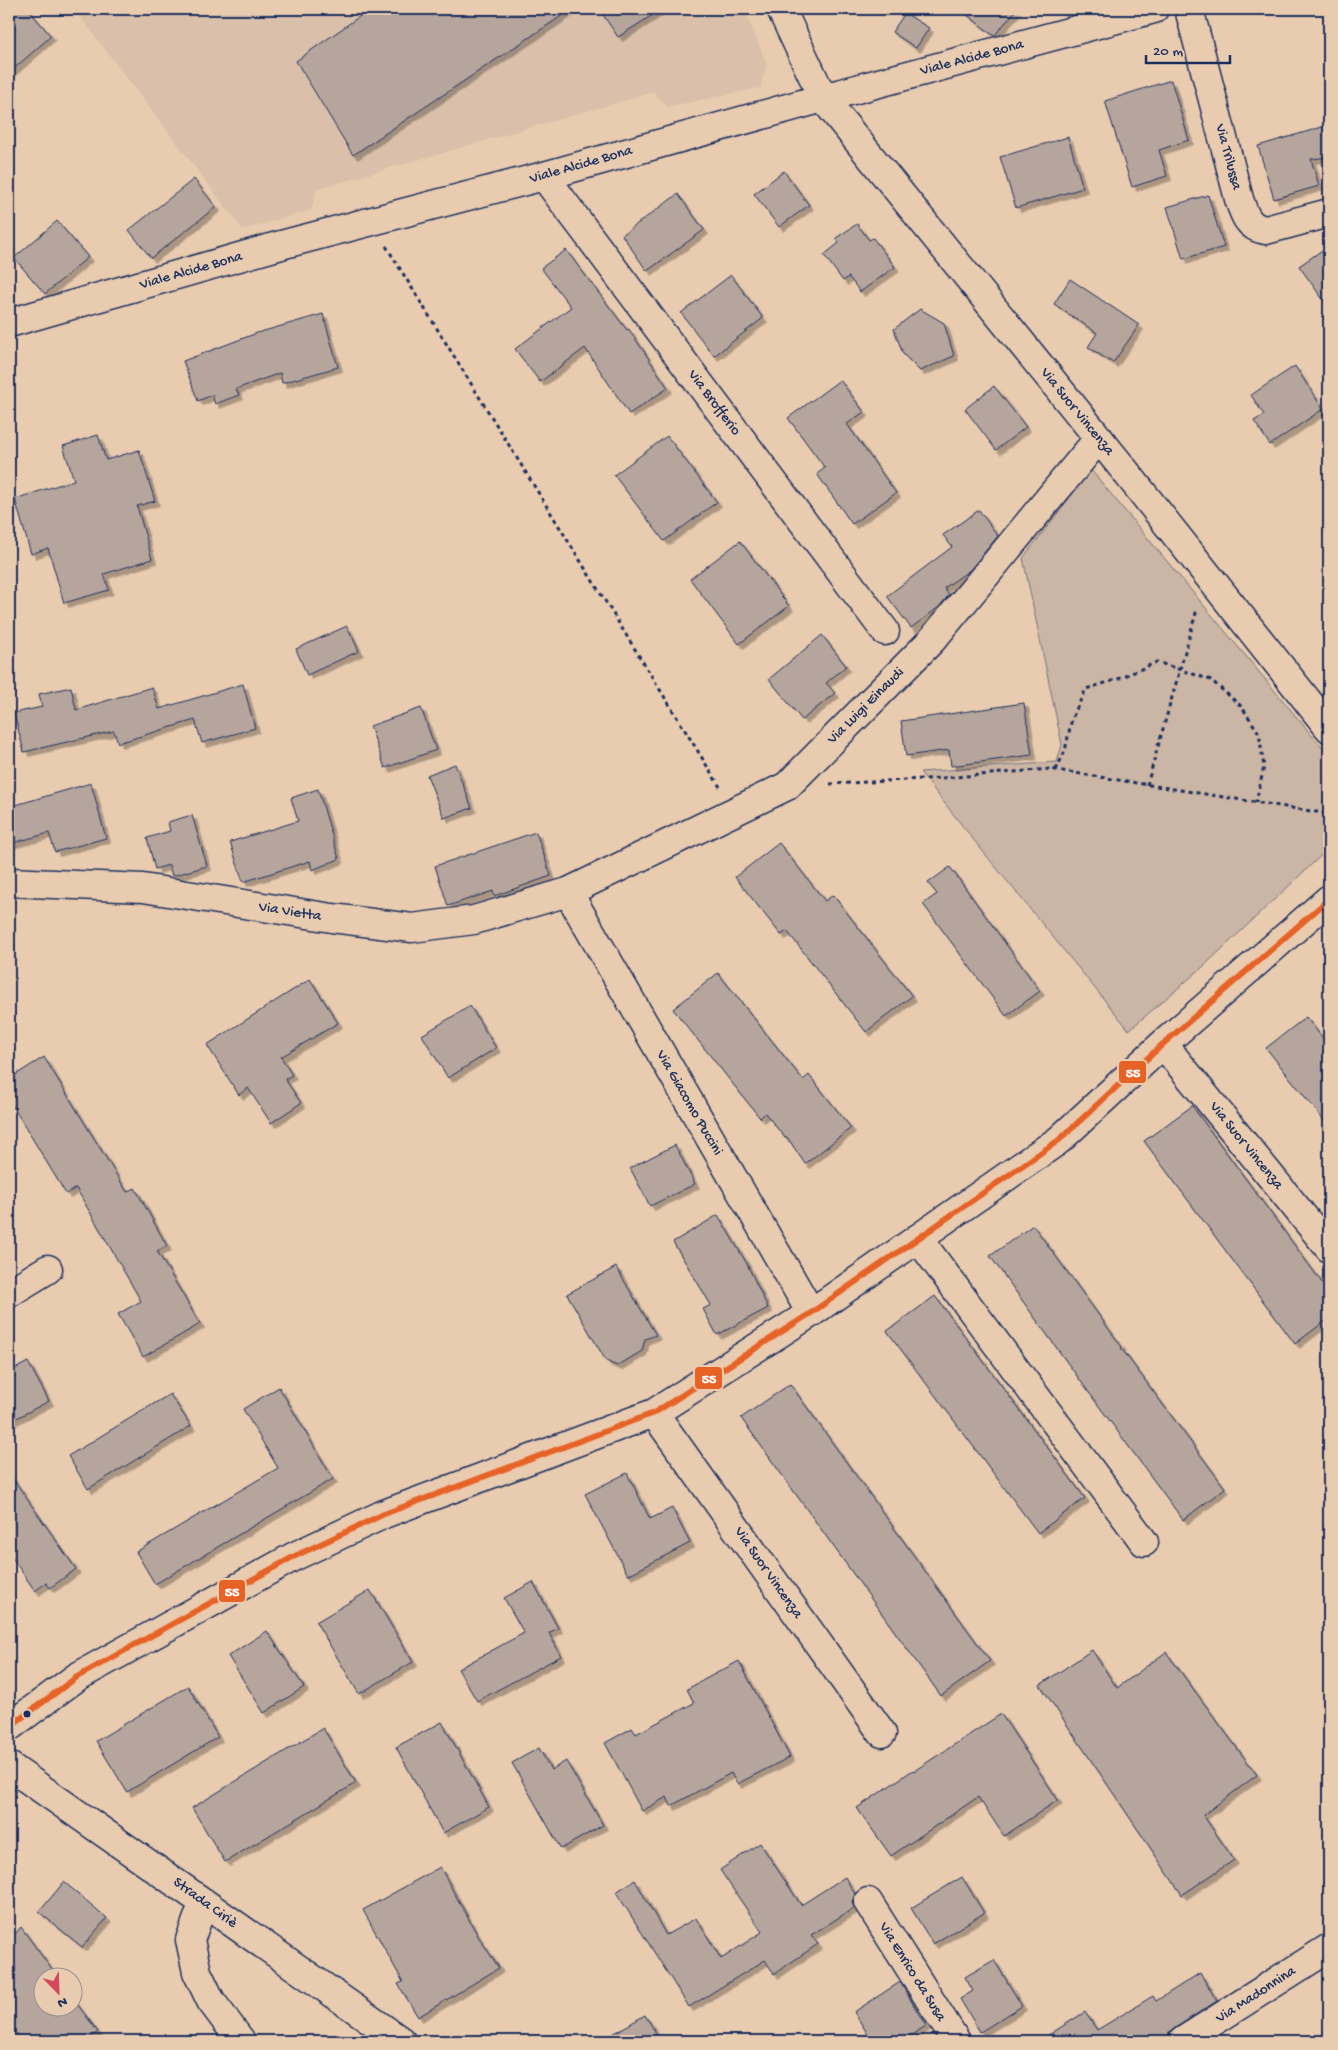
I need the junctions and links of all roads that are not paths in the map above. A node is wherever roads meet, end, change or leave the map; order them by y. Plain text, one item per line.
1 (781, 9) edge
2 (1154, 9) edge
3 (1189, 9) edge
4 (823, 98) junction
5 (544, 176) junction
6 (1329, 213) edge
7 (9, 323) edge
8 (1099, 438) junction
9 (885, 631) dead end
10 (1329, 728) edge
11 (9, 882) edge
12 (568, 892) junction
13 (1329, 899) edge
14 (1163, 1044) junction
15 (918, 1238) junction
16 (1329, 1248) edge
17 (48, 1269) dead end
18 (9, 1293) edge
19 (811, 1313) junction
20 (654, 1413) junction
21 (1144, 1542) dead end
22 (9, 1727) edge
23 (882, 1732) dead end
24 (9, 1766) edge
25 (868, 1902) dead end
26 (206, 1904) junction
27 (1329, 1948) edge
28 (241, 2041) edge
29 (401, 2041) edge
30 (956, 2041) edge
31 (1183, 2041) edge

1 - 4 street, Via Suor Vincenza
2 - 4 street, Viale Alcide Bona
3 - 6 street, Via Trilussa
4 - 5 street, Viale Alcide Bona
4 - 8 street, Via Suor Vincenza
5 - 7 street, Viale Alcide Bona
5 - 9 street, Via Brofferio
8 - 10 street, Via Suor Vincenza
8 - 12 street, Via Luigi Einaudi
11 - 12 street, Via Vietta
12 - 19 street, Via Giacomo Puccini
13 - 14 street
14 - 15 street
14 - 16 street, Via Suor Vincenza
15 - 19 street
15 - 21 street
17 - 18 street
19 - 20 street
20 - 22 street
20 - 23 street, Via Suor Vincenza
24 - 26 street, Strada Ciriè
25 - 30 street, Via Enrico da Susa
26 - 28 street
26 - 29 street, Strada Ciriè
27 - 31 street, Via Madonnina

